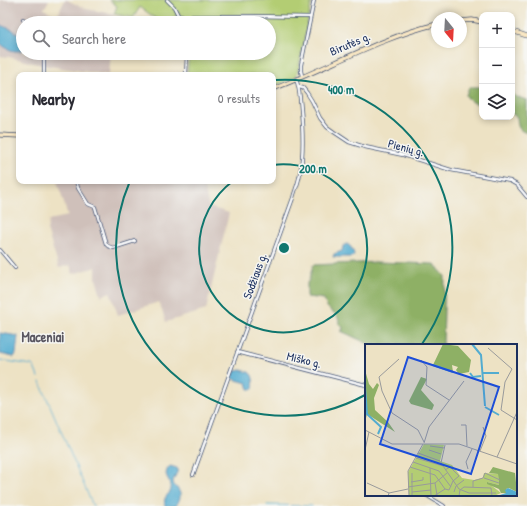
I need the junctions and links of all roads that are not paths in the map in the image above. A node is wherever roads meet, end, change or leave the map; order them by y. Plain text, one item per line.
1 (168, 0) edge
2 (314, 0) edge
3 (179, 16) joint
4 (253, 16) edge
5 (276, 16) edge
6 (310, 17) junction
7 (467, 20) edge
8 (479, 21) edge
9 (431, 26) edge
10 (515, 32) edge
11 (527, 36) edge
12 (44, 60) edge
13 (187, 60) edge
14 (44, 72) edge
15 (186, 72) edge
16 (302, 76) junction
17 (296, 79) junction
18 (276, 88) edge
19 (299, 88) junction
20 (0, 135) edge
21 (16, 136) edge
22 (77, 184) edge
23 (527, 197) edge
24 (135, 241) dead end
25 (0, 250) edge
26 (14, 268) dead end
27 (237, 352) junction
28 (365, 385) edge
29 (193, 475) dead end
30 (428, 496) edge
31 (444, 506) edge

1 - 3 street
2 - 6 street
3 - 4 street
5 - 6 street
6 - 16 street
7 - 8 main road
9 - 16 main road, Birutės g.
10 - 11 main road
12 - 14 street
13 - 15 street
16 - 17 main road, Birutės g.
17 - 18 main road, Birutės g.
17 - 19 street, Sodžiaus g.
19 - 23 street, Pienių g.
19 - 27 street, Sodžiaus g.
20 - 21 main road
22 - 24 street
25 - 26 street
27 - 28 street, Miško g.
27 - 29 street, Sodžiaus g.
30 - 31 street

